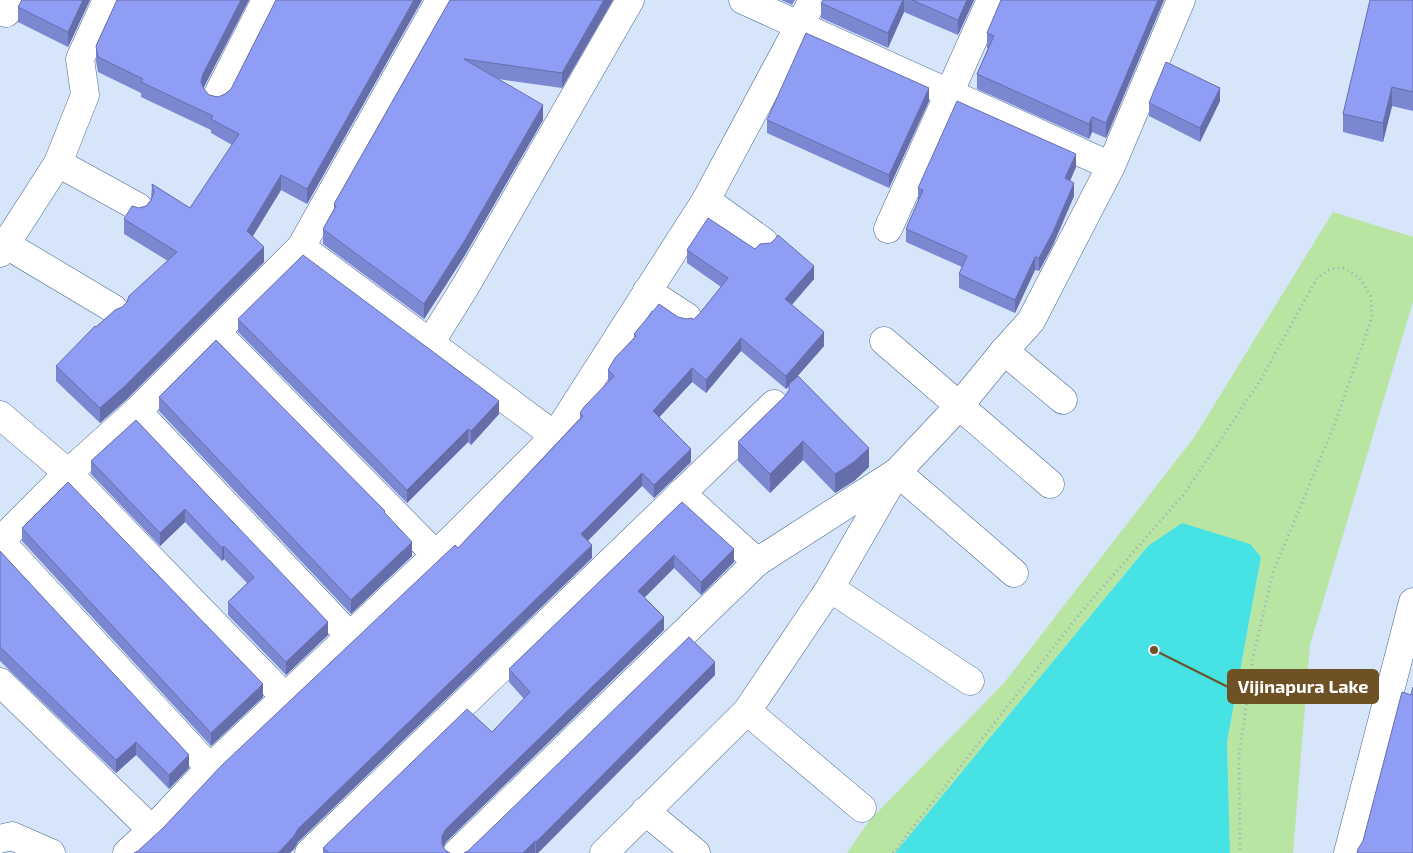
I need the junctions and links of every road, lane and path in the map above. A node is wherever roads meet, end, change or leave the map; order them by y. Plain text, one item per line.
1 (107, 0) edge
2 (266, 0) edge
3 (440, 0) edge
4 (630, 0) edge
5 (743, 0) edge
6 (813, 0) edge
7 (991, 0) edge
8 (1181, 0) edge
9 (800, 26) junction
10 (949, 93) junction
11 (216, 96) edge
12 (58, 163) junction
13 (1112, 166) junction
14 (706, 200) junction
15 (138, 207) edge
16 (888, 229) dead end
17 (764, 242) edge
18 (2, 246) edge
19 (301, 247) junction
20 (648, 291) junction
21 (114, 309) edge
22 (687, 318) edge
23 (216, 332) junction
24 (884, 342) dead end
25 (430, 343) junction
26 (1004, 350) junction
27 (1063, 400) dead end
28 (774, 404) edge
29 (959, 406) junction
30 (137, 411) junction
31 (0, 415) edge
32 (555, 436) junction
33 (897, 472) junction
34 (68, 473) junction
35 (1050, 484) dead end
36 (681, 493) junction
37 (0, 541) edge
38 (436, 555) junction
39 (757, 562) junction
40 (1014, 573) dead end
41 (830, 588) junction
42 (1413, 602) edge
43 (350, 636) junction
44 (970, 681) dead end
45 (0, 682) edge
46 (285, 697) junction
47 (747, 711) junction
48 (210, 768) junction
49 (862, 808) dead end
50 (645, 811) junction
51 (152, 830) junction
52 (0, 839) edge
53 (51, 853) edge
54 (127, 853) edge
55 (309, 853) edge
56 (457, 853) edge
57 (604, 853) edge
58 (696, 853) edge
59 (893, 853) edge
60 (1240, 853) edge
61 (1348, 853) edge

1 - 12 street
2 - 11 street
3 - 19 street
4 - 25 street
5 - 9 street
6 - 9 street
7 - 10 street
8 - 13 street
9 - 10 street
9 - 14 street
10 - 13 street
10 - 16 street
12 - 15 street
12 - 18 street
13 - 26 street
14 - 17 street
14 - 20 street
18 - 21 street
19 - 23 street
19 - 25 street
20 - 22 street
20 - 32 street
23 - 30 street
23 - 38 street
24 - 29 street
25 - 32 street
26 - 27 street
26 - 29 street
28 - 36 street
29 - 33 street
29 - 35 street
30 - 34 street
30 - 43 street
31 - 34 street
32 - 38 street
33 - 39 street
33 - 40 street
33 - 41 street
34 - 37 street
34 - 46 street
36 - 39 street
36 - 55 street
37 - 48 street
38 - 43 street
39 - 56 street
41 - 44 street
41 - 47 street
42 - 61 street
43 - 46 street
45 - 51 street
46 - 48 street
47 - 49 street
47 - 50 street
48 - 51 street
50 - 57 street
50 - 58 street
51 - 54 street
52 - 53 street
59 - 60 path

